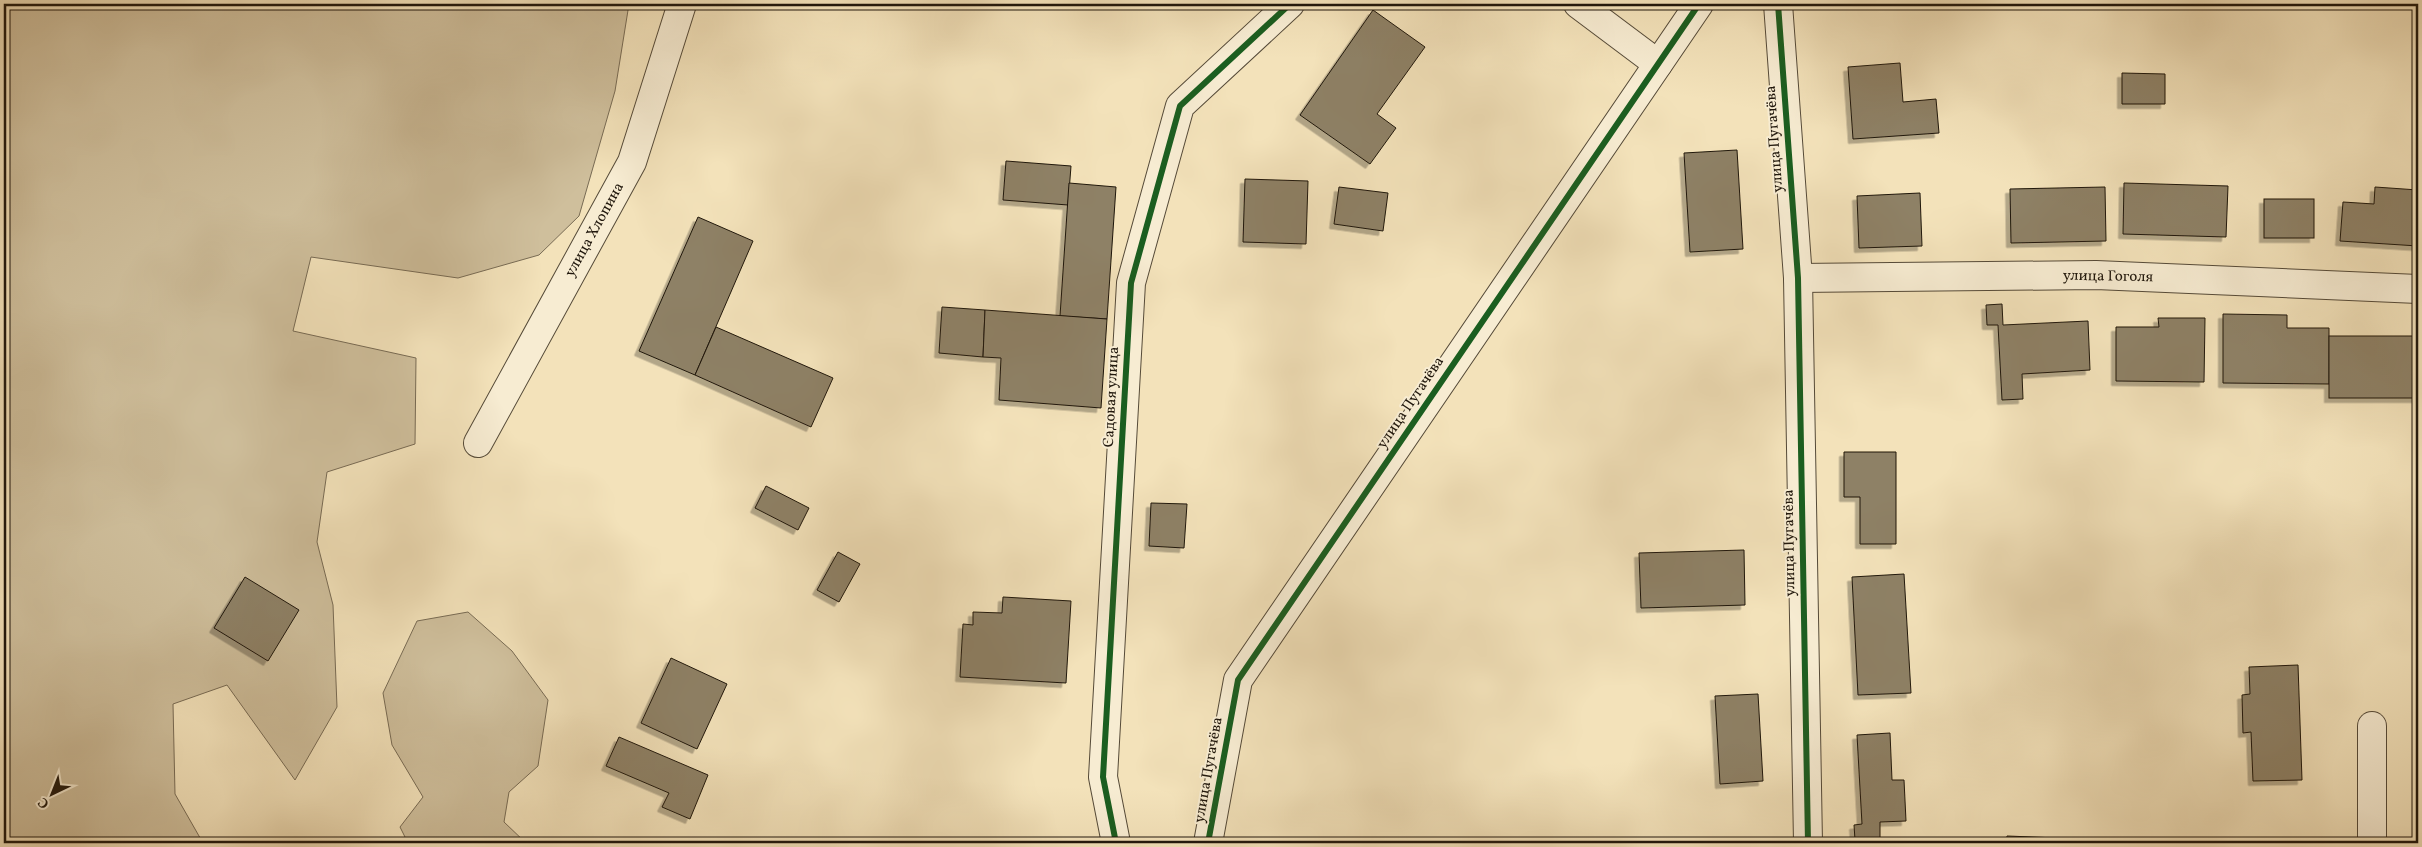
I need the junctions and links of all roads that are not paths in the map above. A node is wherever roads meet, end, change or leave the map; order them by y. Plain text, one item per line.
1 (682, 4) edge
2 (1290, 4) edge
3 (1578, 4) edge
4 (1699, 4) edge
5 (1778, 4) edge
6 (1658, 64) junction
7 (1798, 278) junction
8 (2418, 289) edge
9 (478, 443) dead end
10 (2372, 726) dead end
11 (1116, 843) edge
12 (1208, 843) edge
13 (1808, 843) edge
14 (2372, 843) edge

1 - 9 street, улица Хлопина
2 - 11 street, Садовая улица
3 - 6 street
4 - 6 street, улица Пугачёва
5 - 7 street, улица Пугачёва
6 - 12 street, улица Пугачёва
7 - 8 street, улица Гоголя
7 - 13 street, улица Пугачёва
10 - 14 street

